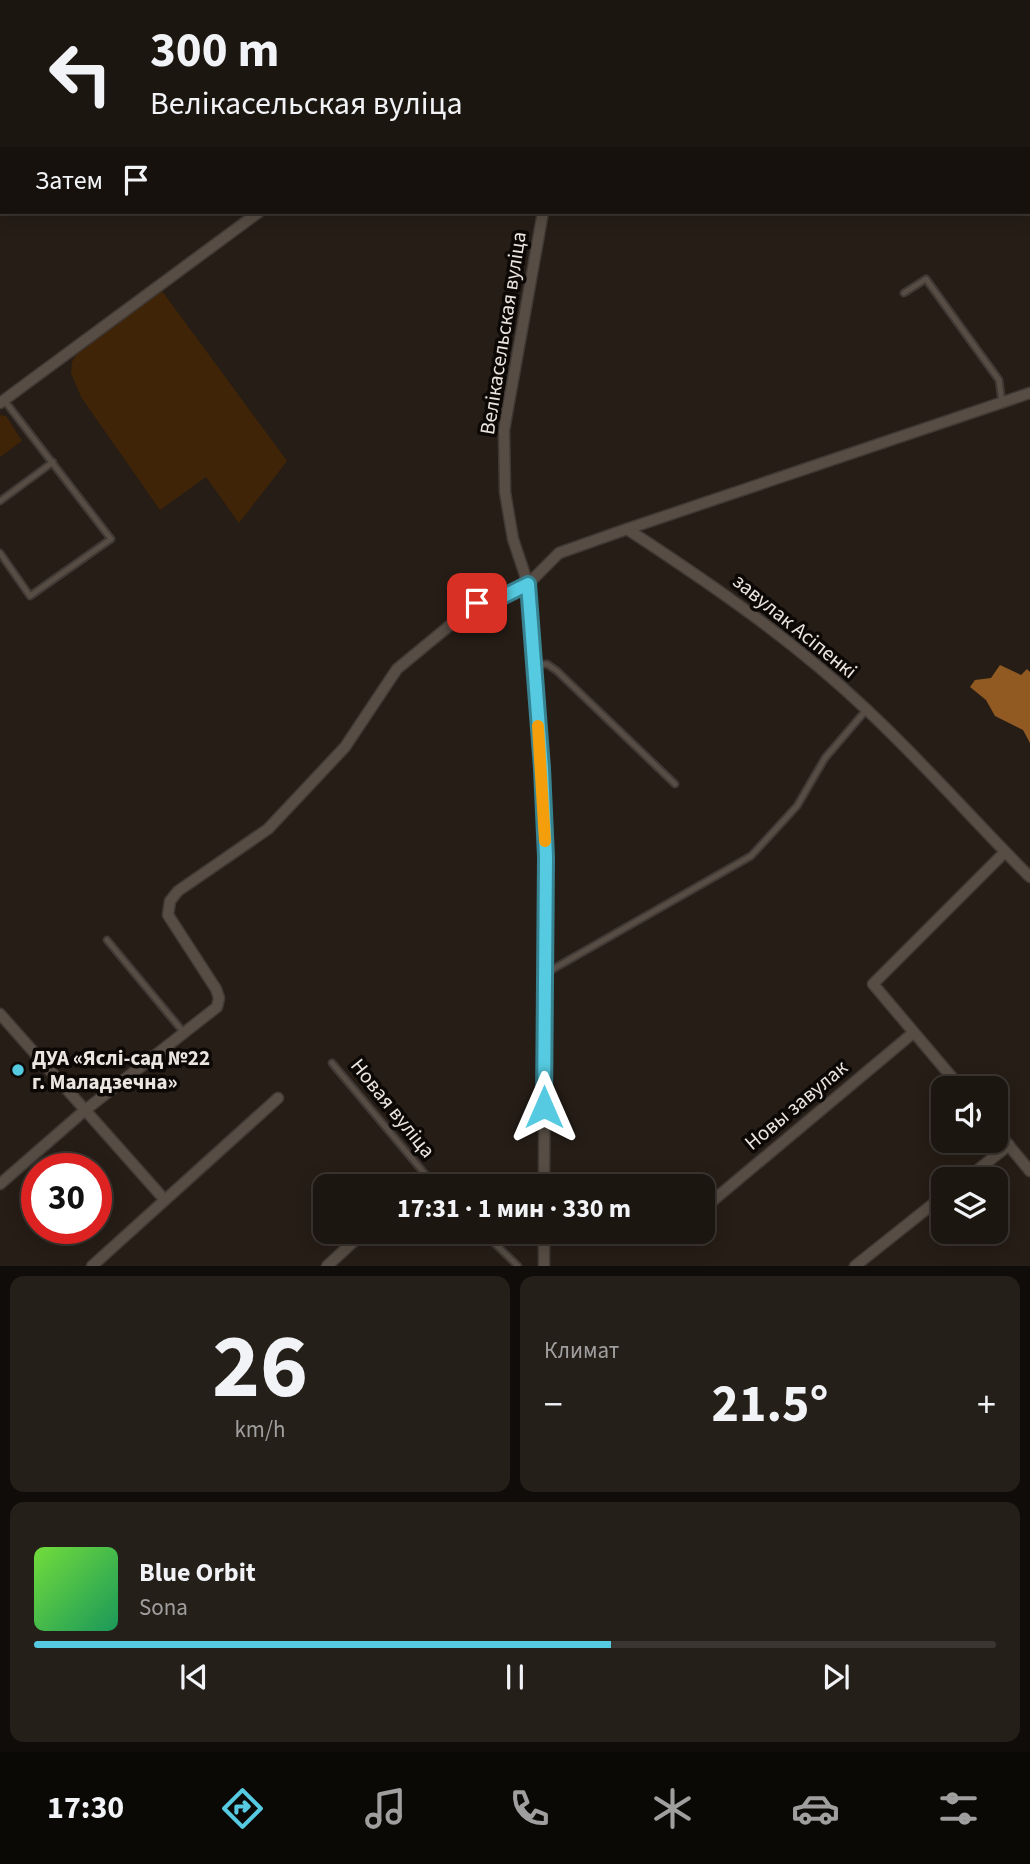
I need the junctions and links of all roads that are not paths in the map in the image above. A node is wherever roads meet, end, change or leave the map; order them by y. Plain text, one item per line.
1 (256, 214) edge
2 (543, 214) edge
3 (904, 293) dead end
4 (1030, 393) edge
5 (2, 402) edge
6 (1002, 402) junction
7 (53, 461) junction
8 (0, 501) edge
9 (627, 529) junction
10 (0, 553) edge
11 (528, 584) junction
12 (533, 665) junction
13 (867, 709) junction
14 (674, 784) dead end
15 (1005, 852) junction
16 (1030, 877) edge
17 (107, 940) dead end
18 (544, 973) junction
19 (0, 1014) edge
20 (913, 1033) junction
21 (185, 1034) junction
22 (332, 1063) dead end
23 (951, 1076) edge
24 (278, 1098) dead end
25 (84, 1111) junction
26 (1009, 1145) joint
27 (981, 1167) edge
28 (1030, 1171) edge
29 (423, 1174) edge
30 (544, 1174) edge
31 (0, 1184) edge
32 (164, 1199) junction
33 (715, 1199) edge
34 (931, 1205) edge
35 (351, 1244) edge
36 (496, 1244) edge
37 (544, 1244) edge
38 (92, 1265) edge
39 (327, 1265) edge
40 (519, 1265) edge
41 (544, 1265) edge
42 (855, 1265) edge

1 - 5 street
2 - 11 street, Велікасельская вуліца
3 - 6 lane
4 - 6 street
5 - 7 lane
6 - 9 street
7 - 8 lane
7 - 10 lane
9 - 11 street
9 - 13 street, завулак Асіпенкі
11 - 12 street, Велікасельская вуліца
11 - 21 street
12 - 14 lane
12 - 18 street, Велікасельская вуліца
13 - 15 street, завулак Асіпенкі
13 - 18 lane
15 - 16 street, завулак Асіпенкі
15 - 20 street
17 - 21 lane
18 - 30 street, Велікасельская вуліца
19 - 25 street
20 - 23 street
20 - 33 street, Новы завулак
21 - 25 street
22 - 29 lane, Новая вуліца
24 - 32 street
25 - 31 street
25 - 32 street
26 - 27 street
26 - 28 street
32 - 38 street
34 - 42 street
35 - 39 street
36 - 40 lane
37 - 41 street

